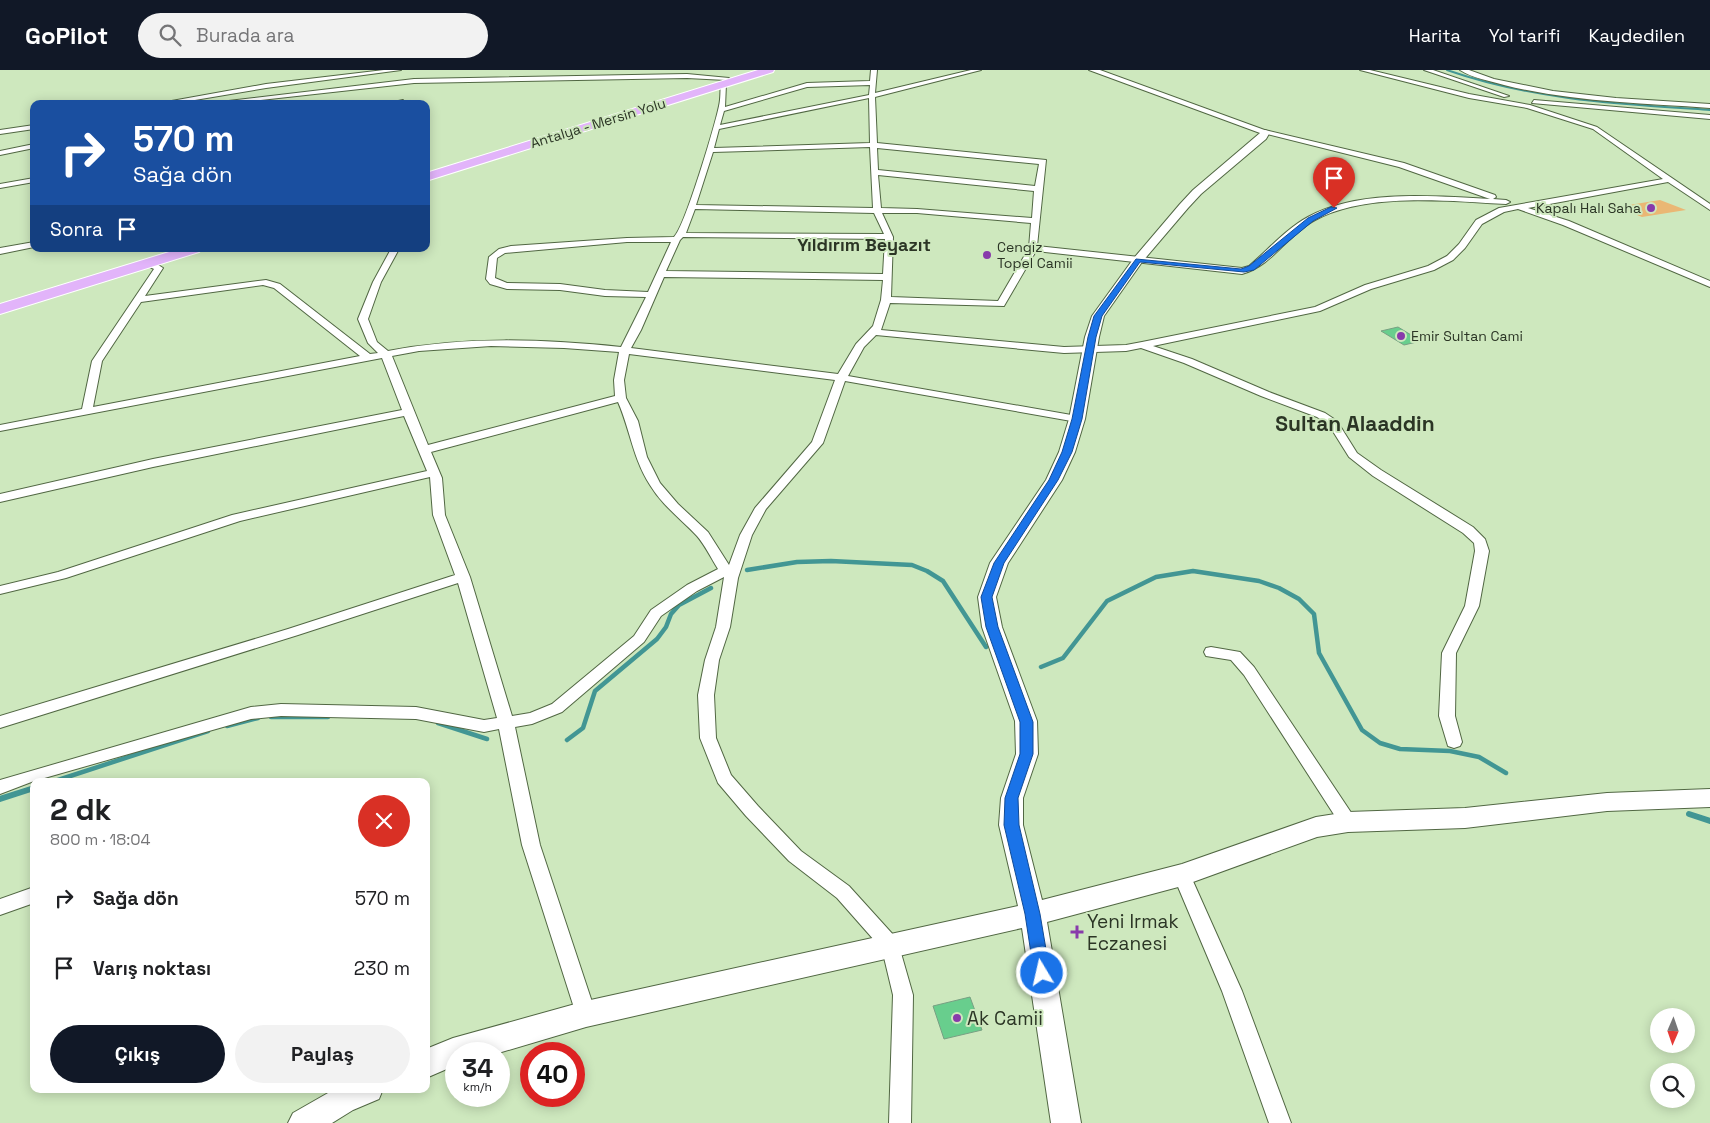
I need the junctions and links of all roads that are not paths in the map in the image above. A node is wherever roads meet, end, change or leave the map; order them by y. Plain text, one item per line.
1 (398, 70) edge
2 (487, 70) edge
3 (752, 70) edge
4 (769, 70) edge
5 (978, 70) edge
6 (1093, 70) edge
7 (1363, 70) edge
8 (1427, 70) edge
9 (1463, 70) edge
10 (494, 80) junction
11 (725, 81) junction
12 (873, 83) edge
13 (247, 99) joint
14 (182, 100) edge
15 (239, 100) edge
16 (1510, 102) junction
17 (1710, 106) edge
18 (721, 110) junction
19 (1710, 117) edge
20 (30, 127) edge
21 (716, 128) junction
22 (1264, 132) junction
23 (0, 133) edge
24 (872, 145) junction
25 (30, 147) edge
26 (710, 150) junction
27 (0, 153) edge
28 (430, 169) edge
29 (874, 172) junction
30 (430, 176) edge
31 (1668, 180) junction
32 (30, 181) edge
33 (0, 186) edge
34 (1038, 190) junction
35 (1506, 202) junction
36 (692, 207) junction
37 (1518, 207) junction
38 (1710, 208) edge
39 (877, 210) junction
40 (1036, 221) junction
41 (679, 237) junction
42 (889, 237) junction
43 (30, 245) edge
44 (1033, 248) junction
45 (0, 251) edge
46 (159, 252) edge
47 (184, 252) edge
48 (393, 252) edge
49 (1138, 260) junction
50 (149, 263) junction
51 (662, 274) junction
52 (886, 277) junction
53 (1710, 284) edge
54 (652, 296) junction
55 (140, 298) junction
56 (0, 300) edge
57 (886, 300) junction
58 (0, 309) edge
59 (875, 332) junction
60 (1142, 345) junction
61 (625, 349) junction
62 (1089, 350) junction
63 (386, 355) junction
64 (368, 358) junction
65 (841, 378) junction
66 (621, 398) junction
67 (87, 411) junction
68 (408, 412) junction
69 (1077, 419) junction
70 (0, 428) edge
71 (424, 450) junction
72 (433, 473) junction
73 (0, 498) edge
74 (728, 574) junction
75 (463, 577) junction
76 (0, 590) edge
77 (1211, 652) dead end
78 (0, 722) edge
79 (506, 723) junction
80 (1454, 742) dead end
81 (0, 787) edge
82 (1710, 798) edge
83 (1348, 822) junction
84 (1182, 875) junction
85 (30, 896) edge
86 (0, 907) edge
87 (1032, 914) junction
88 (890, 945) junction
89 (586, 1014) junction
90 (430, 1062) edge
91 (341, 1094) edge
92 (303, 1123) edge
93 (900, 1123) edge
94 (1066, 1123) edge
95 (1280, 1123) edge

1 - 14 street
2 - 10 street
3 - 11 highway, Antalya - Mersin Yolu
4 - 11 highway, Antalya - Mersin Yolu
5 - 12 street
6 - 22 street
7 - 16 street
8 - 16 street
9 - 17 street
10 - 11 street
10 - 13 street
11 - 18 street
11 - 28 highway, Antalya - Mersin Yolu
11 - 30 highway, Antalya - Mersin Yolu
12 - 18 street
12 - 21 street
12 - 24 street
13 - 15 street
16 - 19 street
16 - 31 street
18 - 21 street
20 - 23 street
21 - 26 street
22 - 35 street
22 - 49 street
24 - 26 street
24 - 29 street
24 - 34 street
25 - 27 street
26 - 36 street
29 - 34 street
29 - 39 street
31 - 37 street
31 - 38 street
32 - 33 street
34 - 40 street
35 - 37 street
35 - 49 street
36 - 39 street
36 - 41 street
37 - 53 street
37 - 60 street
39 - 40 street
39 - 42 street
40 - 44 street
41 - 42 street
41 - 51 street
41 - 54 street
42 - 52 street
43 - 45 street
44 - 49 street
44 - 57 street
46 - 56 highway
47 - 50 highway
48 - 63 street
49 - 62 street
50 - 55 street
50 - 58 highway
51 - 52 street
51 - 54 street
52 - 57 street
54 - 61 street
55 - 64 street
55 - 67 street
57 - 59 street
59 - 62 street
59 - 65 street
60 - 62 street
60 - 80 street
61 - 63 street
61 - 65 street
61 - 66 street
62 - 69 street
63 - 64 street
63 - 68 street
64 - 67 street
65 - 69 street
65 - 74 street
66 - 71 street
66 - 74 street
67 - 70 street
68 - 71 street
68 - 73 street
69 - 87 street
71 - 72 street
72 - 75 street
72 - 76 street
74 - 79 street
74 - 88 street
75 - 78 street
75 - 79 street
77 - 83 street
79 - 81 street
79 - 89 street
82 - 83 street
83 - 84 street
84 - 87 street
84 - 95 street
85 - 86 street
87 - 88 street
87 - 94 street
88 - 89 street
88 - 93 street
89 - 90 street
91 - 92 street

